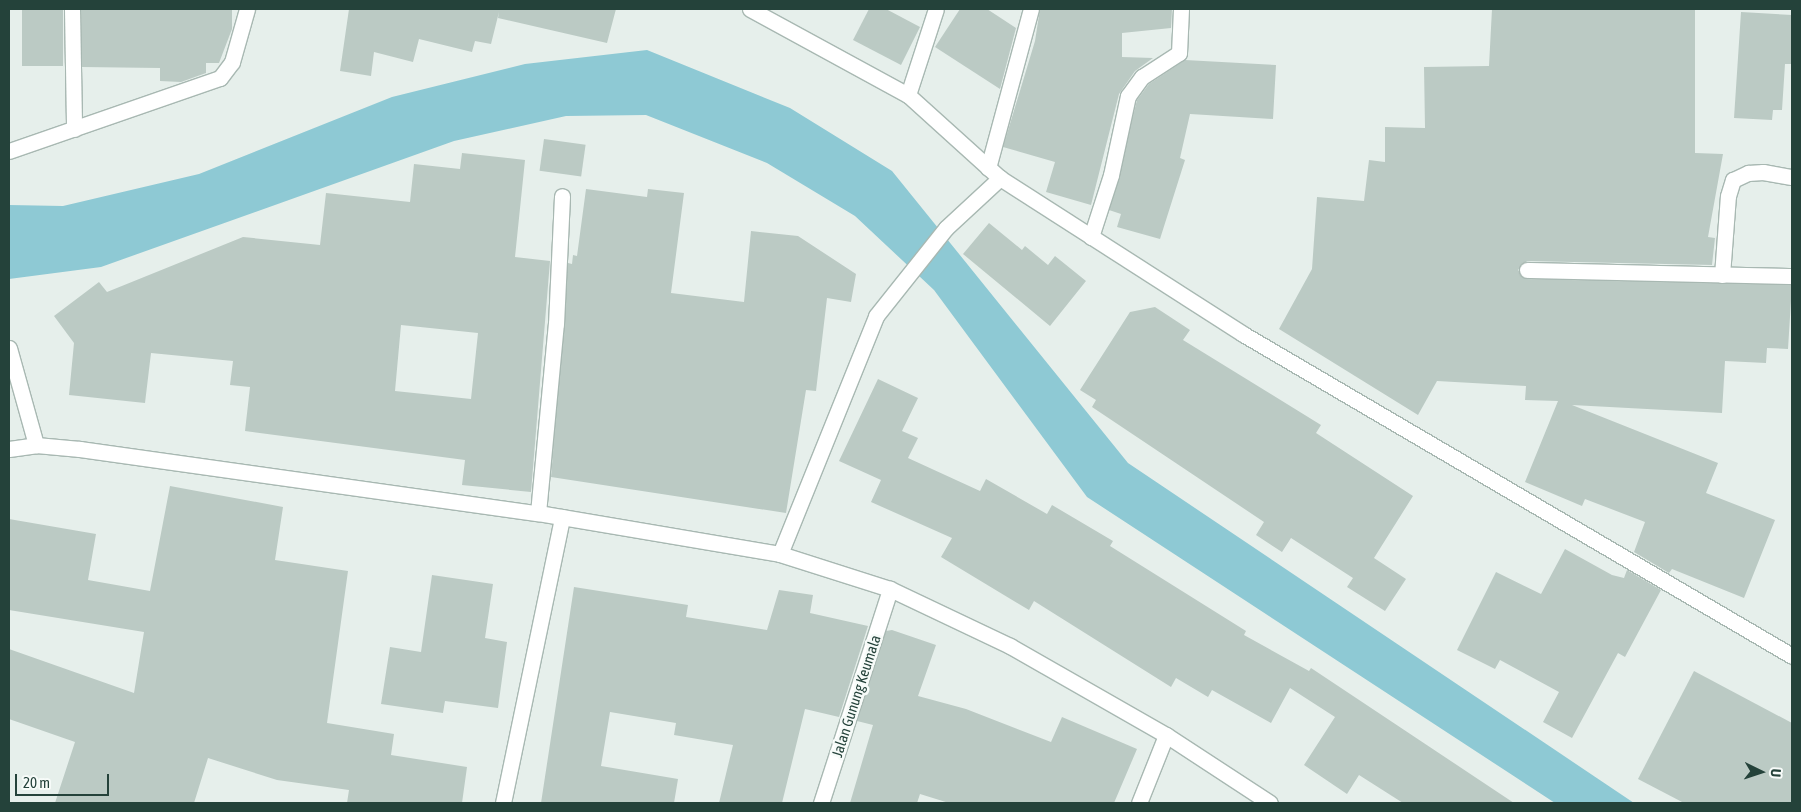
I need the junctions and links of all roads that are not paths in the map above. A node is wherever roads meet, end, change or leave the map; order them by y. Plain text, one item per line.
1 (72, 9) edge
2 (247, 9) edge
3 (750, 9) edge
4 (936, 9) edge
5 (1031, 9) edge
6 (1181, 9) edge
7 (908, 95) junction
8 (74, 129) junction
9 (9, 151) edge
10 (988, 168) junction
11 (1792, 177) edge
12 (1000, 178) junction
13 (562, 196) dead end
14 (1091, 237) junction
15 (1527, 270) dead end
16 (1722, 275) junction
17 (1792, 276) edge
18 (9, 348) edge
19 (36, 445) junction
20 (9, 449) edge
21 (538, 513) junction
22 (562, 517) junction
23 (780, 554) junction
24 (890, 589) junction
25 (1792, 656) edge
26 (1166, 735) junction
27 (503, 803) edge
28 (821, 803) edge
29 (1139, 803) edge
30 (1270, 803) edge

1 - 8 street
2 - 8 street
3 - 7 street
4 - 7 street
5 - 10 street
6 - 14 street
7 - 10 street
8 - 9 street
10 - 12 street
11 - 16 street
12 - 14 street
12 - 23 street
13 - 21 street
14 - 25 street
15 - 16 street
16 - 17 street
18 - 19 street
19 - 20 street
19 - 21 street
21 - 22 street
22 - 23 street
22 - 27 street
23 - 24 street
24 - 26 street
24 - 28 street, Jalan Gunung Keumala
26 - 29 street
26 - 30 street

